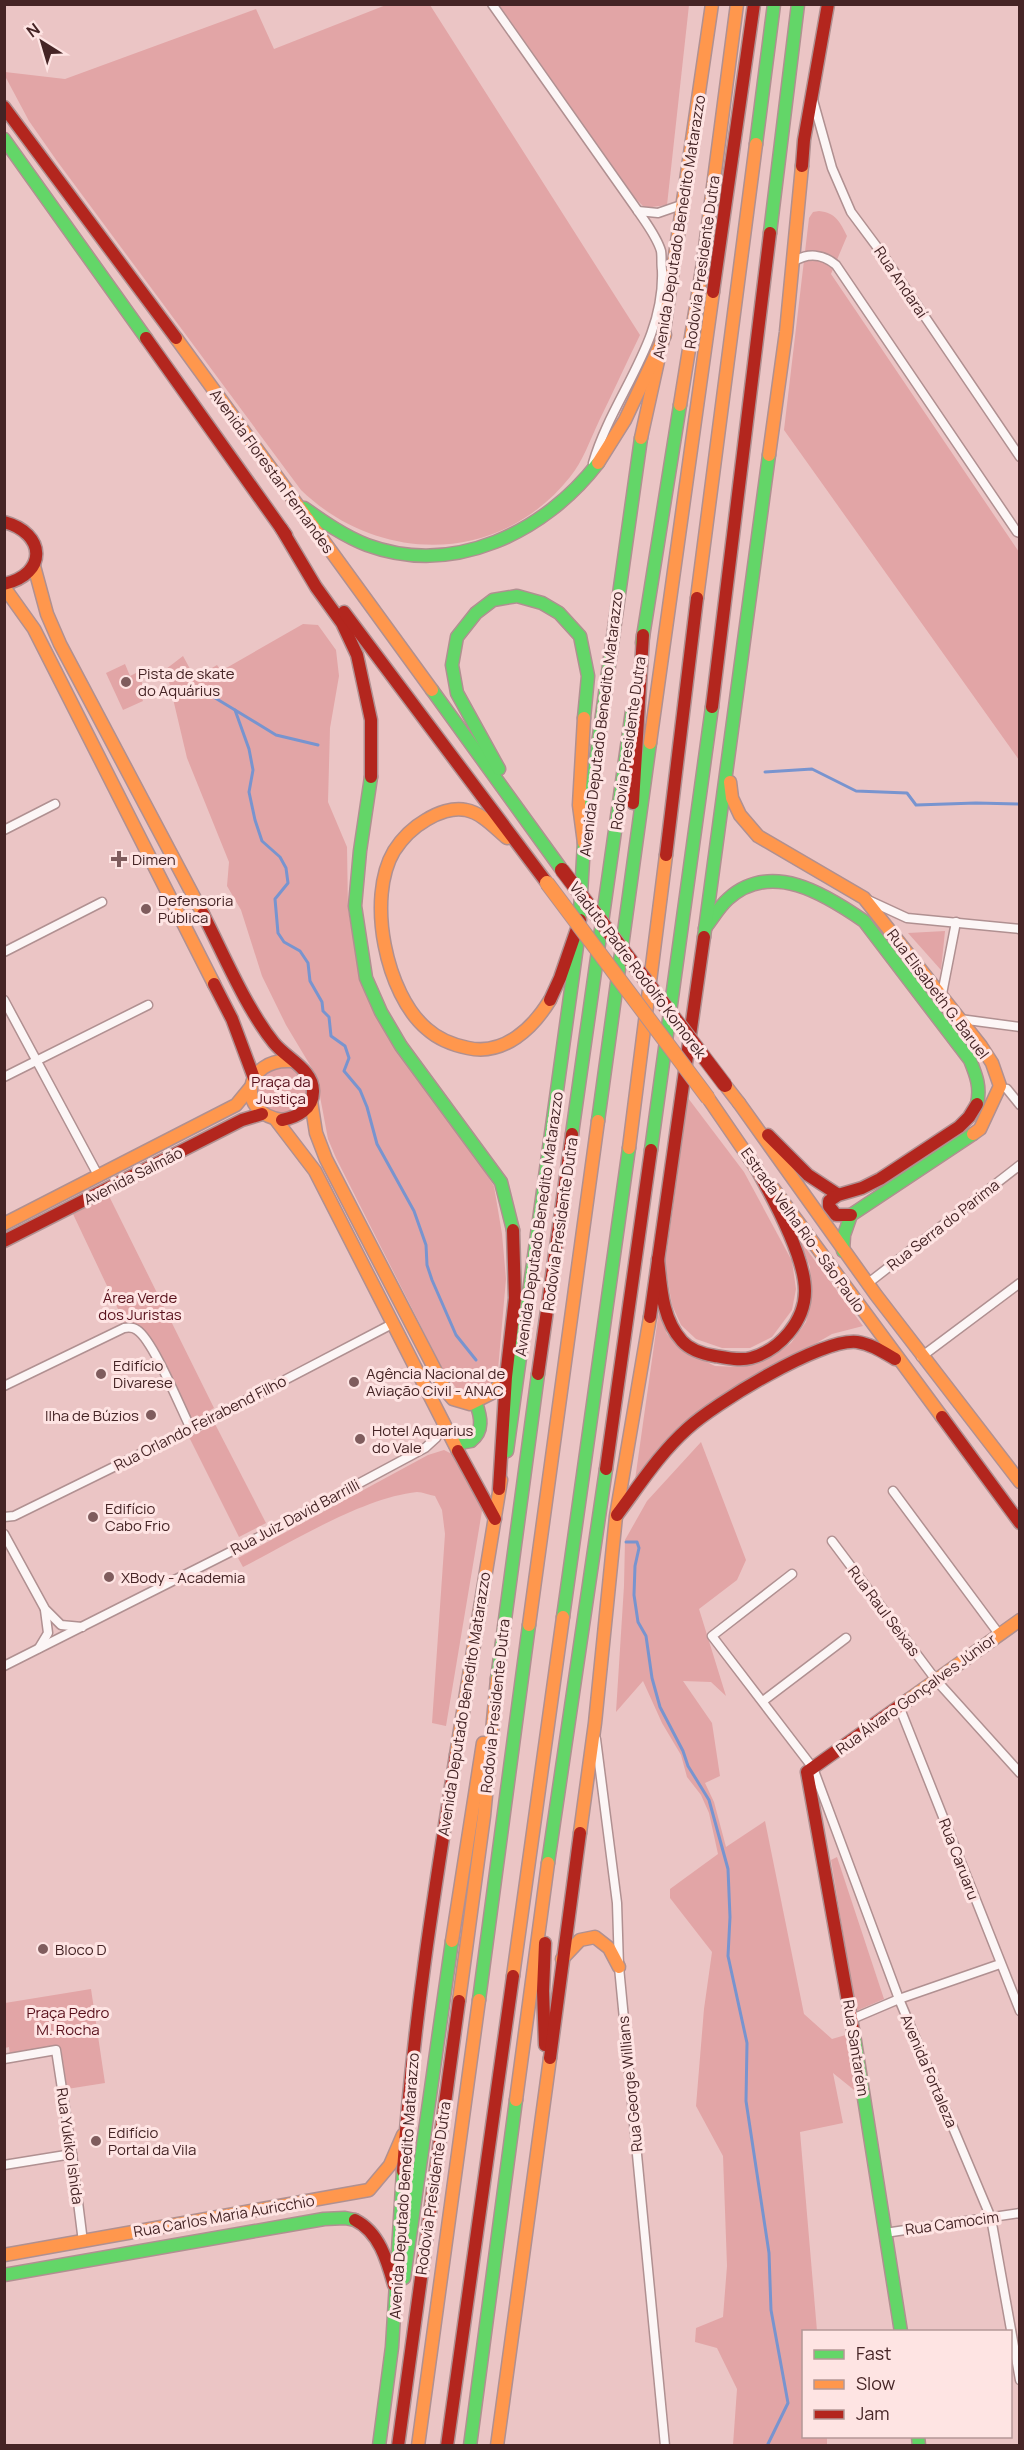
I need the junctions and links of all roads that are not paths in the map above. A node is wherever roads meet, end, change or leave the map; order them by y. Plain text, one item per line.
1 (492, 4) edge
2 (712, 4) edge
3 (737, 4) edge
4 (754, 4) edge
5 (774, 4) edge
6 (798, 4) edge
7 (828, 4) edge
8 (4, 93) edge
9 (811, 94) junction
10 (4, 107) edge
11 (4, 139) edge
12 (35, 152) junction
13 (684, 204) junction
14 (638, 211) junction
15 (793, 262) junction
16 (664, 335) junction
17 (1020, 457) edge
18 (591, 469) junction
19 (290, 496) junction
20 (8, 519) edge
21 (281, 528) junction
22 (1020, 533) edge
23 (34, 566) junction
24 (4, 585) edge
25 (643, 635) junction
26 (728, 765) junction
27 (55, 804) dead end
28 (4, 830) edge
29 (538, 837) junction
30 (584, 843) junction
31 (524, 851) junction
32 (629, 891) junction
33 (864, 898) junction
34 (102, 902) dead end
35 (580, 920) junction
36 (956, 922) junction
37 (705, 929) junction
38 (1020, 929) edge
39 (4, 952) edge
40 (942, 994) junction
41 (4, 1000) edge
42 (148, 1005) dead end
43 (960, 1019) junction
44 (1020, 1027) edge
45 (36, 1060) junction
46 (291, 1061) junction
47 (4, 1077) edge
48 (252, 1083) junction
49 (1007, 1089) dead end
50 (708, 1098) joint
51 (311, 1101) junction
52 (738, 1103) junction
53 (1020, 1105) edge
54 (262, 1114) junction
55 (276, 1120) junction
56 (753, 1160) junction
57 (1020, 1165) edge
58 (99, 1177) junction
59 (70, 1191) junction
60 (837, 1194) junction
61 (70, 1208) junction
62 (851, 1215) junction
63 (4, 1224) edge
64 (4, 1241) edge
65 (843, 1251) junction
66 (658, 1259) junction
67 (1020, 1283) edge
68 (867, 1284) junction
69 (394, 1323) junction
70 (921, 1357) junction
71 (899, 1362) junction
72 (506, 1377) junction
73 (4, 1386) edge
74 (476, 1403) junction
75 (443, 1423) junction
76 (191, 1429) junction
77 (455, 1444) junction
78 (1020, 1482) edge
79 (500, 1490) junction
80 (893, 1491) dead end
81 (616, 1516) junction
82 (4, 1517) edge
83 (495, 1519) junction
84 (1020, 1523) edge
85 (4, 1534) edge
86 (831, 1541) dead end
87 (792, 1574) dead end
88 (45, 1609) junction
89 (1020, 1620) edge
90 (82, 1627) junction
91 (999, 1634) junction
92 (501, 1638) junction
93 (846, 1638) dead end
94 (39, 1649) junction
95 (4, 1666) edge
96 (936, 1680) junction
97 (763, 1701) junction
98 (899, 1706) junction
99 (594, 1724) junction
100 (813, 1768) junction
101 (1020, 1773) edge
102 (547, 1875) junction
103 (561, 1960) junction
104 (1000, 1964) junction
105 (619, 1967) junction
106 (899, 1999) junction
107 (1020, 2011) edge
108 (852, 2019) junction
109 (4, 2059) edge
110 (547, 2070) junction
111 (406, 2125) junction
112 (72, 2154) junction
113 (4, 2165) edge
114 (1020, 2213) edge
115 (992, 2218) junction
116 (885, 2233) junction
117 (83, 2242) junction
118 (4, 2255) edge
119 (72, 2264) junction
120 (4, 2275) edge
121 (396, 2296) junction
122 (901, 2330) edge
123 (1011, 2330) edge
124 (1012, 2334) edge
125 (392, 2347) junction
126 (1020, 2380) edge
127 (379, 2445) edge
128 (398, 2445) edge
129 (418, 2445) edge
130 (447, 2445) edge
131 (470, 2445) edge
132 (497, 2445) edge
133 (665, 2445) edge

1 - 14 street
2 - 13 main road, Avenida Deputado Benedito Matarazzo
3 - 25 main road, Rodovia Presidente Dutra
4 - 32 main road, Rodovia Presidente Dutra
5 - 130 main road
6 - 102 main road
7 - 9 main road
8 - 12 main road
9 - 15 main road
9 - 17 street, Rua Andaraí
10 - 12 main road, Avenida Florestan Fernandes
11 - 21 main road, Avenida Florestan Fernandes
12 - 19 main road, Avenida Florestan Fernandes
13 - 14 street
13 - 16 main road, Avenida Deputado Benedito Matarazzo
14 - 18 street
15 - 22 street
15 - 26 main road
16 - 18 main road
16 - 30 main road, Avenida Deputado Benedito Matarazzo
18 - 19 main road
19 - 29 main road, Avenida Florestan Fernandes
20 - 23 main road
21 - 31 main road, Avenida Florestan Fernandes
21 - 72 main road
23 - 24 main road
23 - 46 main road
24 - 48 main road
25 - 32 main road
25 - 92 main road, Rodovia Presidente Dutra
26 - 33 main road, Rua Elisabeth G. Baruel
26 - 37 main road
27 - 28 street
29 - 30 main road
29 - 52 main road, Viaduto Padre Rodolfo Komorek, bridge
30 - 35 main road, Avenida Deputado Benedito Matarazzo
31 - 35 main road
31 - 50 main road, Viaduto Padre Rodolfo Komorek, bridge
32 - 129 main road, Rodovia Presidente Dutra
33 - 36 street
33 - 40 main road, Rua Elisabeth G. Baruel
34 - 39 street
35 - 79 main road, Avenida Deputado Benedito Matarazzo
36 - 38 street
36 - 40 street
37 - 60 main road, Rua Elisabeth G. Baruel
37 - 66 main road
40 - 43 main road, Rua Elisabeth G. Baruel
41 - 45 street
42 - 45 street
43 - 44 street
43 - 62 main road, Rua Elisabeth G. Baruel
45 - 47 street
45 - 58 street
46 - 48 main road
46 - 51 main road
48 - 54 main road
48 - 58 main road, Avenida Salmão
49 - 53 street
50 - 56 main road, Estrada Velha Rio - São Paulo
51 - 55 main road
51 - 74 main road
52 - 60 main road
52 - 65 main road, Estrada Velha Rio - São Paulo
54 - 55 main road
54 - 61 main road, Avenida Salmão
55 - 69 main road
56 - 66 main road
56 - 71 main road, Estrada Velha Rio - São Paulo
57 - 68 street, Rua Serra do Parima
58 - 59 main road, Avenida Salmão
59 - 61 main road
59 - 63 main road, Avenida Salmão
60 - 62 main road
61 - 64 main road, Avenida Salmão
62 - 65 main road
65 - 68 main road, Estrada Velha Rio - São Paulo
66 - 81 main road
67 - 70 street
68 - 70 main road, Estrada Velha Rio - São Paulo
69 - 75 main road
69 - 76 street, Rua Orlando Feirabend Filho
70 - 78 main road, Estrada Velha Rio - São Paulo
71 - 81 main road
71 - 84 main road, Estrada Velha Rio - São Paulo
72 - 74 main road
72 - 79 main road
73 - 76 street
74 - 77 main road
75 - 77 main road
75 - 90 street, Rua Juiz David Barrilli
76 - 82 street, Rua Orlando Feirabend Filho
77 - 83 main road
79 - 83 main road, Avenida Deputado Benedito Matarazzo
80 - 91 street
81 - 99 main road
83 - 111 main road, Avenida Deputado Benedito Matarazzo
85 - 88 street
86 - 96 street, Rua Raul Seixas
87 - 97 street, Avenida Fortaleza
88 - 90 street
88 - 94 street
89 - 91 main road, Rua Álvaro Gonçalves Júnior
90 - 94 street, Rua Juiz David Barrilli
91 - 96 main road, Rua Álvaro Gonçalves Júnior
92 - 125 main road
92 - 128 main road, Rodovia Presidente Dutra
93 - 97 street
94 - 95 street, Rua Juiz David Barrilli
96 - 98 main road, Rua Álvaro Gonçalves Júnior
96 - 101 street, Rua Raul Seixas
97 - 100 street, Avenida Fortaleza
98 - 100 main road, Rua Álvaro Gonçalves Júnior
98 - 104 street, Rua Caruaru
99 - 103 main road
99 - 105 street, Rua George Willians
100 - 106 street, Avenida Fortaleza
100 - 108 main road, Rua Santarém
102 - 110 main road
102 - 131 main road
103 - 105 main road
103 - 110 main road
104 - 106 street
104 - 107 street, Rua Caruaru
105 - 133 street, Rua George Willians
106 - 108 street
106 - 115 street, Avenida Fortaleza
108 - 116 main road, Rua Santarém
109 - 112 street, Rua Yukiko Ishida
110 - 132 main road
111 - 117 main road, Rua Carlos Maria Auricchio
111 - 121 main road, Avenida Deputado Benedito Matarazzo
112 - 113 street
112 - 117 street, Rua Yukiko Ishida
114 - 115 street, Rua Camocim
115 - 116 street, Rua Camocim
115 - 123 street, Avenida Fortaleza
116 - 122 main road, Rua Santarém
117 - 118 main road, Rua Carlos Maria Auricchio
117 - 119 main road
119 - 120 main road, Rua Carlos Maria Auricchio
119 - 121 main road, Rua Carlos Maria Auricchio
121 - 125 main road, Avenida Deputado Benedito Matarazzo
124 - 126 street, Avenida Fortaleza
125 - 127 main road, Avenida Deputado Benedito Matarazzo

